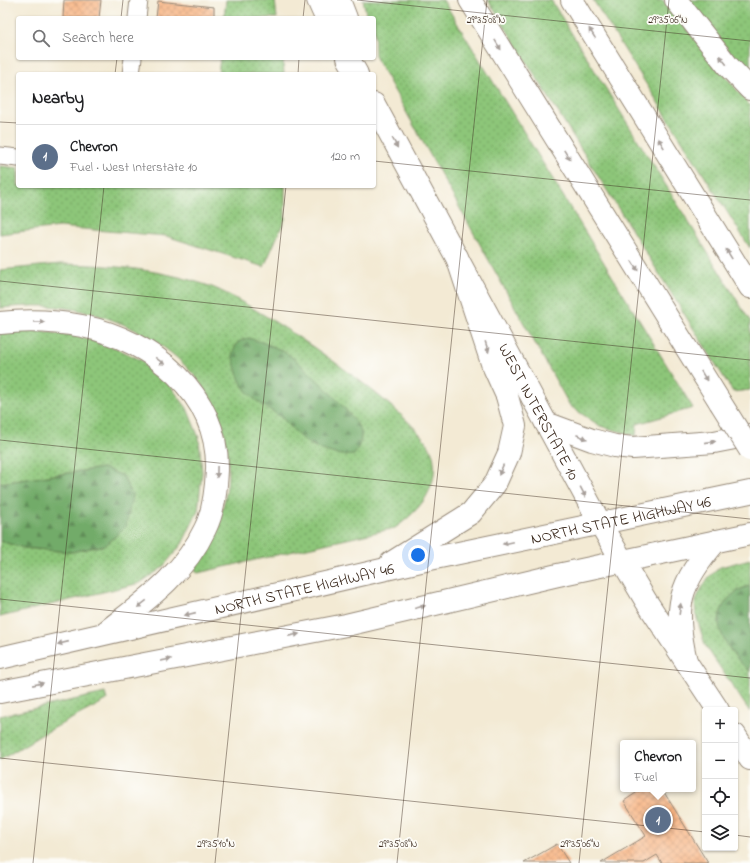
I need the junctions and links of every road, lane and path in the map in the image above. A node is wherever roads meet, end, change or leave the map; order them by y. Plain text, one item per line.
1 (139, 0) edge
2 (318, 0) edge
3 (339, 0) edge
4 (470, 0) edge
5 (572, 0) edge
6 (676, 0) edge
7 (137, 16) edge
8 (325, 16) edge
9 (345, 16) edge
10 (133, 60) edge
11 (349, 60) edge
12 (360, 60) edge
13 (131, 72) edge
14 (356, 72) edge
15 (364, 72) edge
16 (750, 89) edge
17 (376, 107) edge
18 (0, 156) edge
19 (16, 158) edge
20 (457, 257) junction
21 (750, 287) edge
22 (0, 323) edge
23 (546, 423) junction
24 (750, 435) edge
25 (750, 450) edge
26 (750, 492) edge
27 (601, 525) junction
28 (750, 534) edge
29 (716, 541) junction
30 (622, 561) junction
31 (378, 571) junction
32 (103, 634) junction
33 (0, 658) edge
34 (686, 661) junction
35 (0, 692) edge
36 (716, 707) edge
37 (738, 740) edge
38 (750, 759) edge

1 - 7 street
2 - 8 main road
3 - 9 main road
4 -> 25 main road, bridge
21 -> 5 main road
16 -> 6 main road
10 - 13 street
11 - 14 main road
12 - 15 main road
17 -> 20 main road, WEST INTERSTATE 10
18 - 19 street
20 - 23 main road, WEST INTERSTATE 10
20 -> 31 main road
22 -> 32 main road
23 -> 24 main road
23 -> 27 main road, WEST INTERSTATE 10
26 - 27 main road, NORTH STATE HIGHWAY 46
27 - 30 main road, WEST INTERSTATE 10
27 -> 31 main road, NORTH STATE HIGHWAY 46
28 - 29 main road
29 - 30 main road
34 -> 29 main road
30 - 34 main road, WEST INTERSTATE 10
35 -> 30 main road
31 -> 32 main road, NORTH STATE HIGHWAY 46
32 -> 33 main road, NORTH STATE HIGHWAY 46
34 - 36 main road, WEST INTERSTATE 10
37 - 38 main road

